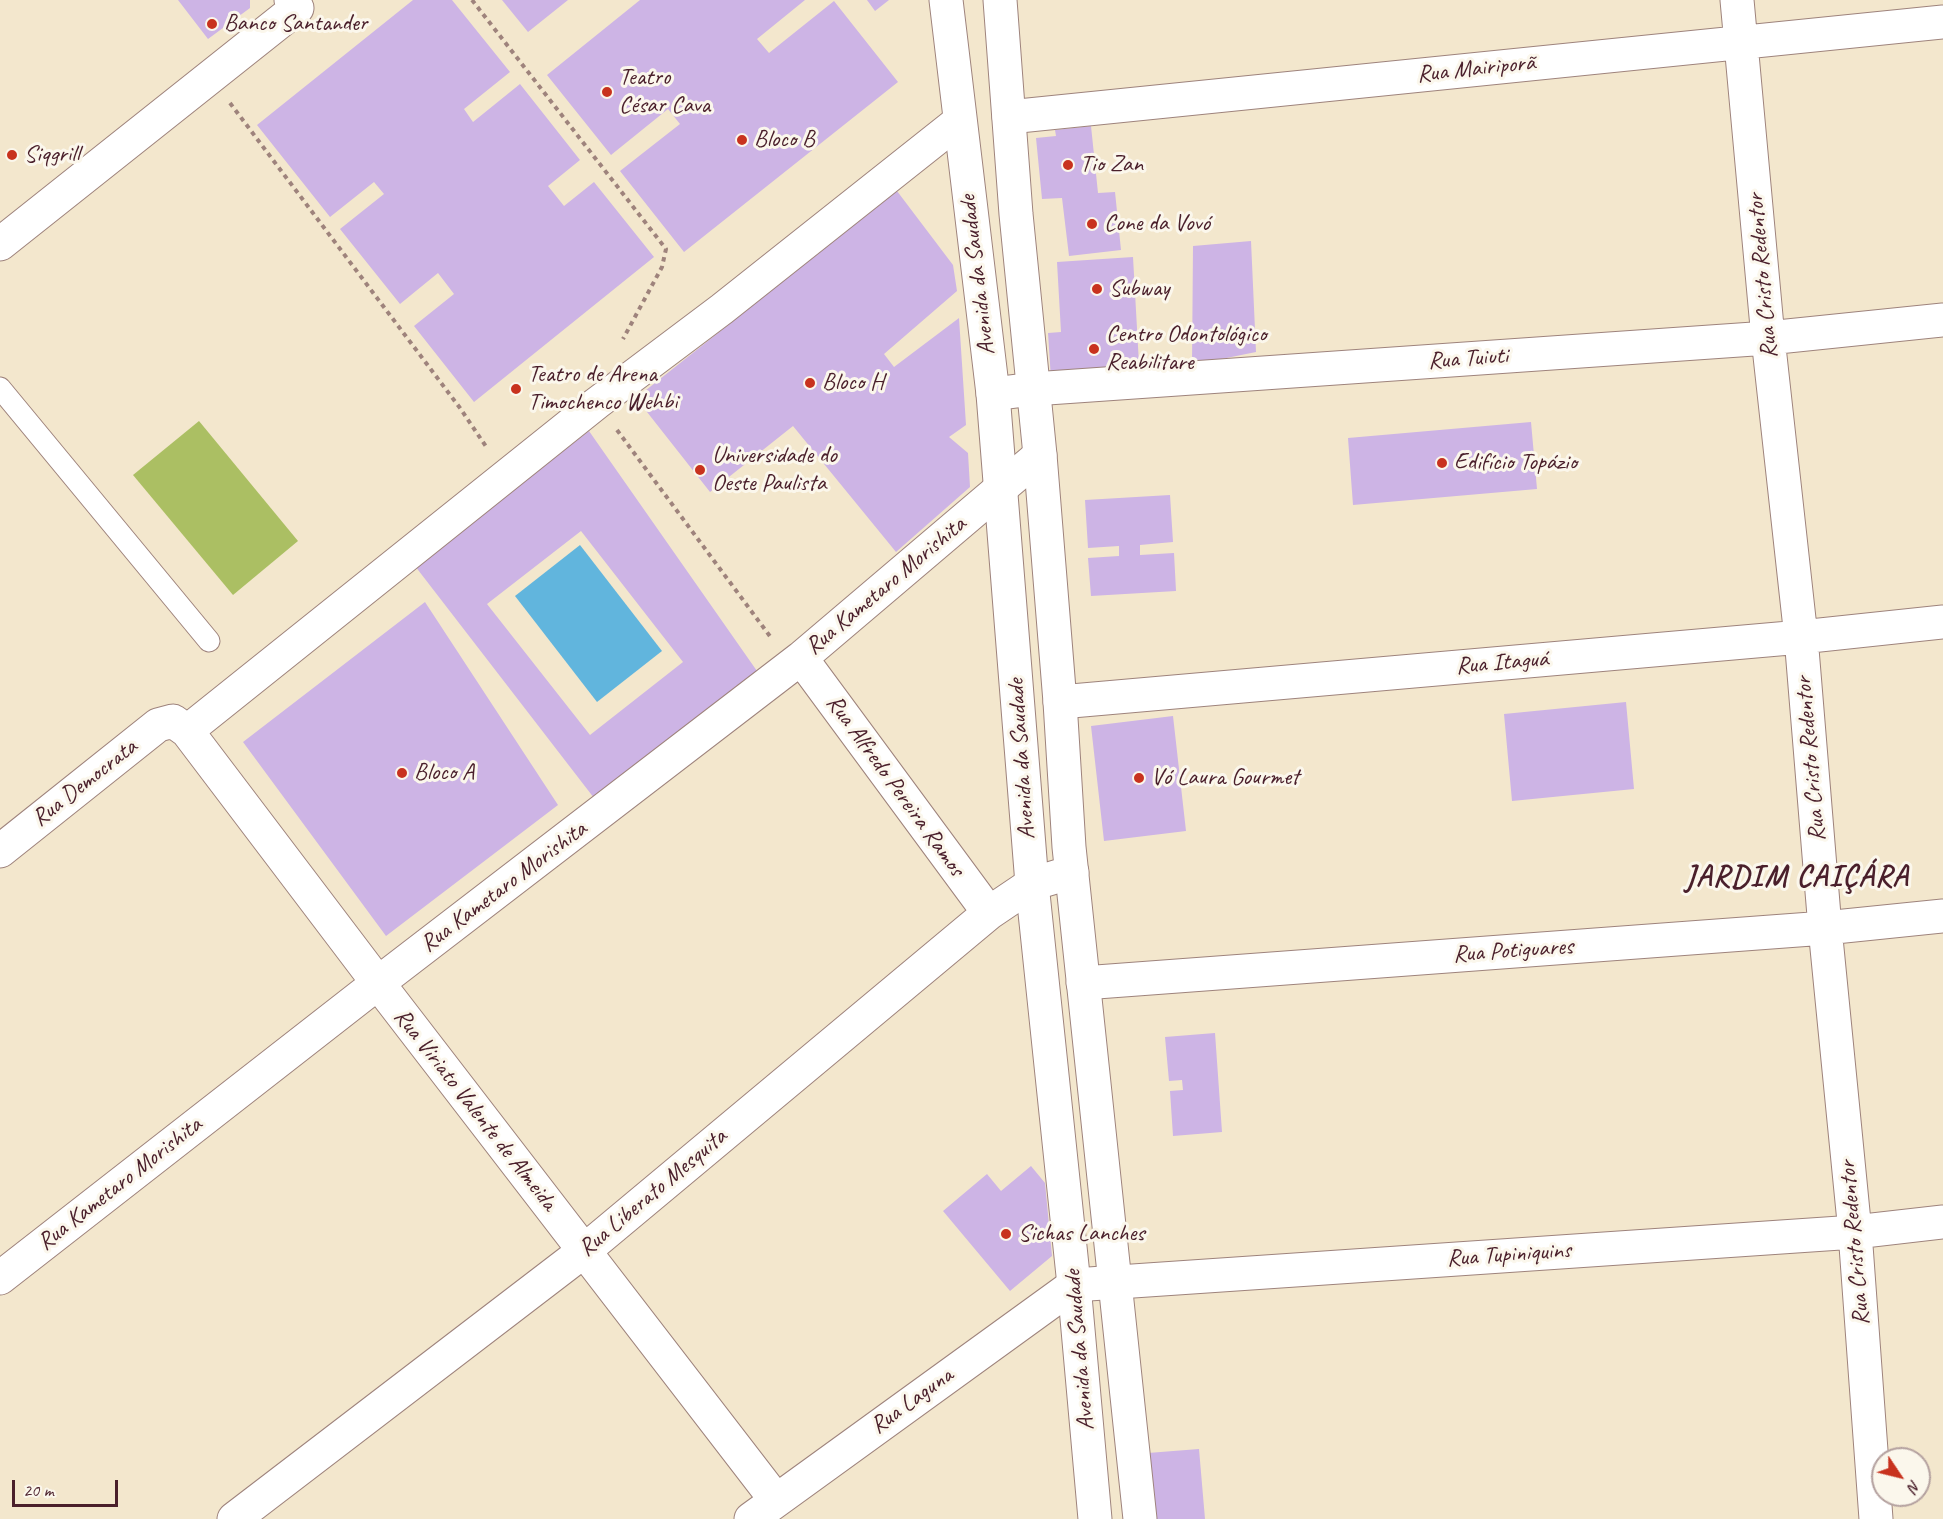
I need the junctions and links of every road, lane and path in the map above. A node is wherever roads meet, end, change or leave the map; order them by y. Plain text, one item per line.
1 (472, 0) edge
2 (946, 0) edge
3 (1000, 0) edge
4 (1737, 0) edge
5 (299, 3) edge
6 (1943, 22) edge
7 (1741, 42) junction
8 (211, 77) junction
9 (1009, 117) junction
10 (959, 121) junction
11 (0, 244) edge
12 (1943, 320) edge
13 (1768, 338) junction
14 (620, 345) dead end
15 (0, 388) edge
16 (1033, 389) junction
17 (993, 394) junction
18 (597, 403) junction
19 (1040, 455) junction
20 (506, 476) junction
21 (1001, 488) junction
22 (1943, 622) edge
23 (1801, 637) junction
24 (208, 641) dead end
25 (797, 662) junction
26 (1060, 702) junction
27 (180, 726) junction
28 (0, 851) edge
29 (1072, 872) junction
30 (1032, 884) junction
31 (989, 913) junction
32 (1943, 916) edge
33 (1825, 928) junction
34 (378, 983) junction
35 (1083, 983) junction
36 (1943, 1222) edge
37 (1855, 1232) junction
38 (584, 1251) junction
39 (0, 1278) edge
40 (1116, 1281) junction
41 (1074, 1285) junction
42 (764, 1510) edge
43 (234, 1519) edge
44 (1095, 1519) edge
45 (1140, 1519) edge
46 (1876, 1519) edge

1 - 14 path
2 - 10 street, Avenida da Saudade
3 - 9 street, Avenida da Saudade
4 - 7 street, Rua Cristo Redentor
5 - 8 street
6 - 7 street, Rua Mairiporã
7 - 9 street, Rua Mairiporã
7 - 13 street, Rua Cristo Redentor
8 - 11 street
8 - 20 path
9 - 16 street, Avenida da Saudade
10 - 17 street, Avenida da Saudade
10 - 18 street
12 - 13 street, Rua Tuiuti
13 - 16 street, Rua Tuiuti
13 - 23 street, Rua Cristo Redentor
15 - 24 lane
16 - 17 street, Rua Tuiuti
16 - 19 street, Avenida da Saudade
17 - 21 street, Avenida da Saudade
18 - 20 street
18 - 25 path
19 - 21 street, Rua Kametaro Morishita
19 - 26 street, Avenida da Saudade
20 - 27 street
21 - 25 street, Rua Kametaro Morishita
21 - 30 street, Avenida da Saudade
22 - 23 street, Rua Itaguá
23 - 26 street, Rua Itaguá
23 - 33 street, Rua Cristo Redentor
25 - 31 street, Rua Alfredo Pereira Ramos
25 - 34 street, Rua Kametaro Morishita
26 - 29 street, Avenida da Saudade
27 - 28 street, Rua Democrata
27 - 34 street, Rua Viriato Valente de Almeida
29 - 30 street, Rua Liberato Mesquita
29 - 35 street, Avenida da Saudade
30 - 31 street, Rua Liberato Mesquita
30 - 41 street, Avenida da Saudade
31 - 38 street, Rua Liberato Mesquita
32 - 33 street, Rua Potiguares
33 - 35 street, Rua Potiguares
33 - 37 street, Rua Cristo Redentor
34 - 38 street, Rua Viriato Valente de Almeida
34 - 39 street, Rua Kametaro Morishita
35 - 40 street, Avenida da Saudade
36 - 37 street, Rua Tupiniquins
37 - 40 street, Rua Tupiniquins
37 - 46 street, Rua Cristo Redentor
38 - 42 street, Rua Viriato Valente de Almeida
38 - 43 street, Rua Liberato Mesquita
40 - 41 street, Rua Tupiniquins
40 - 45 street, Avenida da Saudade
41 - 42 street, Rua Laguna
41 - 44 street, Avenida da Saudade

